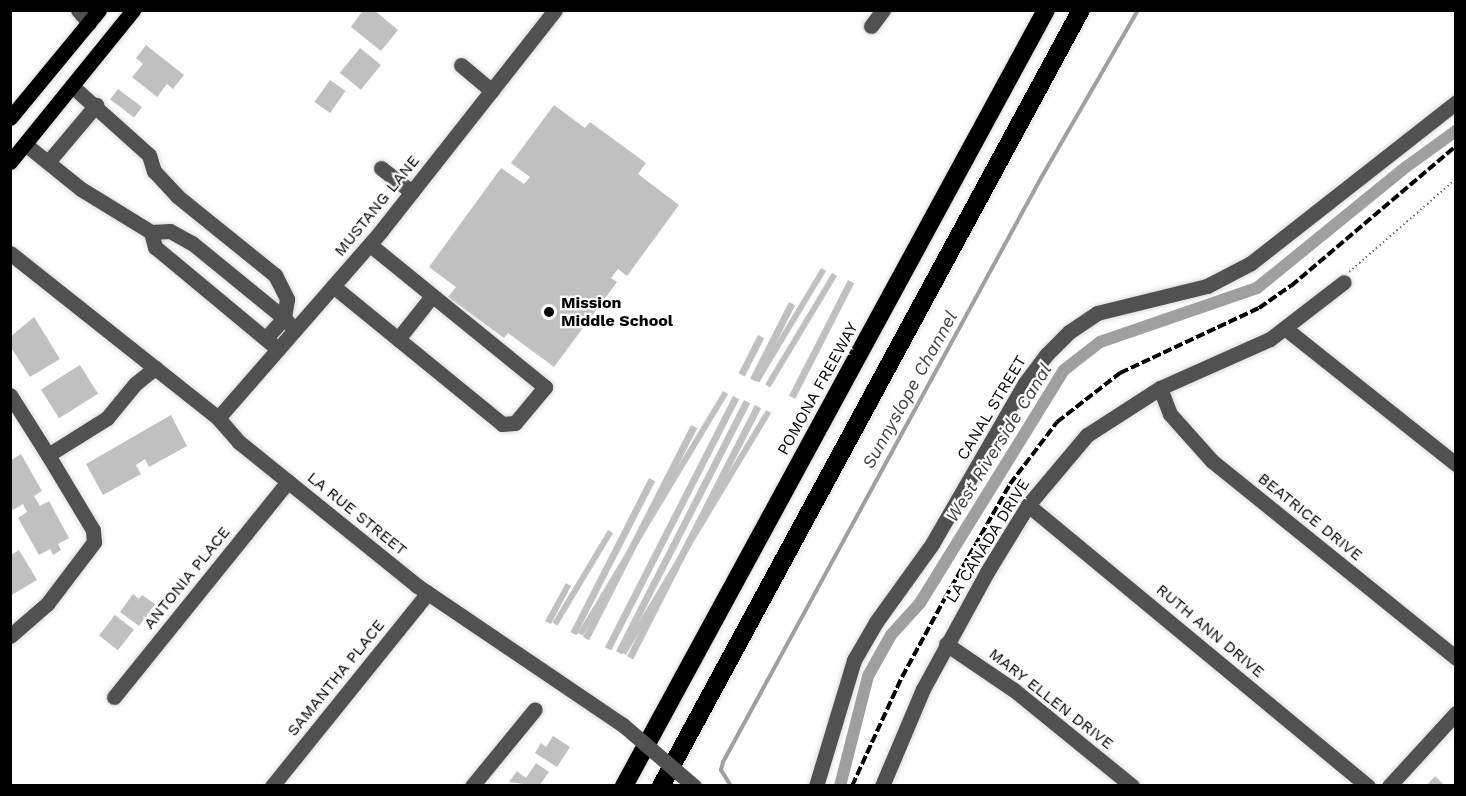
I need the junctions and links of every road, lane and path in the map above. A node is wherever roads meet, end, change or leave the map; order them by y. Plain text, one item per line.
1 (78, 10) edge
2 (133, 10) edge
3 (555, 10) edge
4 (883, 10) edge
5 (1046, 10) edge
6 (1081, 10) edge
7 (94, 17) edge
8 (871, 26) dead end
9 (460, 65) dead end
10 (72, 86) junction
11 (492, 91) junction
12 (1455, 102) edge
13 (96, 105) junction
14 (10, 118) edge
15 (25, 144) junction
16 (10, 162) edge
17 (48, 162) junction
18 (381, 168) dead end
19 (1455, 179) edge
20 (412, 192) junction
21 (150, 232) junction
22 (370, 245) junction
23 (10, 253) edge
24 (1344, 282) joint
25 (333, 286) junction
26 (432, 296) junction
27 (284, 318) junction
28 (1286, 329) junction
29 (295, 330) junction
30 (266, 338) junction
31 (398, 339) junction
32 (278, 349) junction
33 (155, 368) junction
34 (1160, 388) junction
35 (10, 395) edge
36 (218, 418) junction
37 (48, 455) junction
38 (1455, 464) edge
39 (288, 481) junction
40 (1028, 505) junction
41 (428, 594) junction
42 (10, 636) edge
43 (946, 645) junction
44 (1455, 658) edge
45 (114, 697) dead end
46 (535, 709) dead end
47 (1455, 713) edge
48 (272, 786) edge
49 (472, 786) edge
50 (624, 786) edge
51 (662, 786) edge
52 (694, 786) edge
53 (816, 786) edge
54 (882, 786) edge
55 (1132, 786) edge
56 (1368, 786) edge
57 (1389, 786) edge

1 - 7 street
2 - 10 main road
3 - 11 street, MUSTANG LANE
4 - 8 street
5 - 50 highway, POMONA FREEWAY
6 - 51 highway
7 - 14 main road
9 - 11 street
10 - 13 street
10 - 15 main road
11 - 20 street, MUSTANG LANE
12 - 53 street, CANAL STREET
13 - 17 street
13 - 27 street
15 - 16 main road
15 - 17 street
17 - 21 street
18 - 20 street
19 - 24 path
20 - 22 street, MUSTANG LANE
21 - 27 street
21 - 30 street
22 - 25 street, MUSTANG LANE
22 - 26 street
23 - 33 street, LA RUE STREET
24 - 28 street, LA CANADA DRIVE
25 - 29 street, MUSTANG LANE
25 - 31 street
26 - 31 street
26 - 31 street
27 - 29 street
27 - 30 street
28 - 34 street, LA CANADA DRIVE
28 - 38 street
29 - 32 street, MUSTANG LANE
30 - 32 street
32 - 36 street, MUSTANG LANE
33 - 36 street, LA RUE STREET
33 - 37 street
34 - 40 street, LA CANADA DRIVE
34 - 44 street, BEATRICE DRIVE
35 - 37 street
36 - 39 street, LA RUE STREET
37 - 42 street
39 - 41 street, LA RUE STREET
39 - 45 street, ANTONIA PLACE
40 - 43 street, LA CANADA DRIVE
40 - 56 street, RUTH ANN DRIVE
41 - 48 street, SAMANTHA PLACE
41 - 52 street, LA RUE STREET, bridge
43 - 54 street, LA CANADA DRIVE
43 - 55 street, MARY ELLEN DRIVE
46 - 49 street
47 - 57 street

